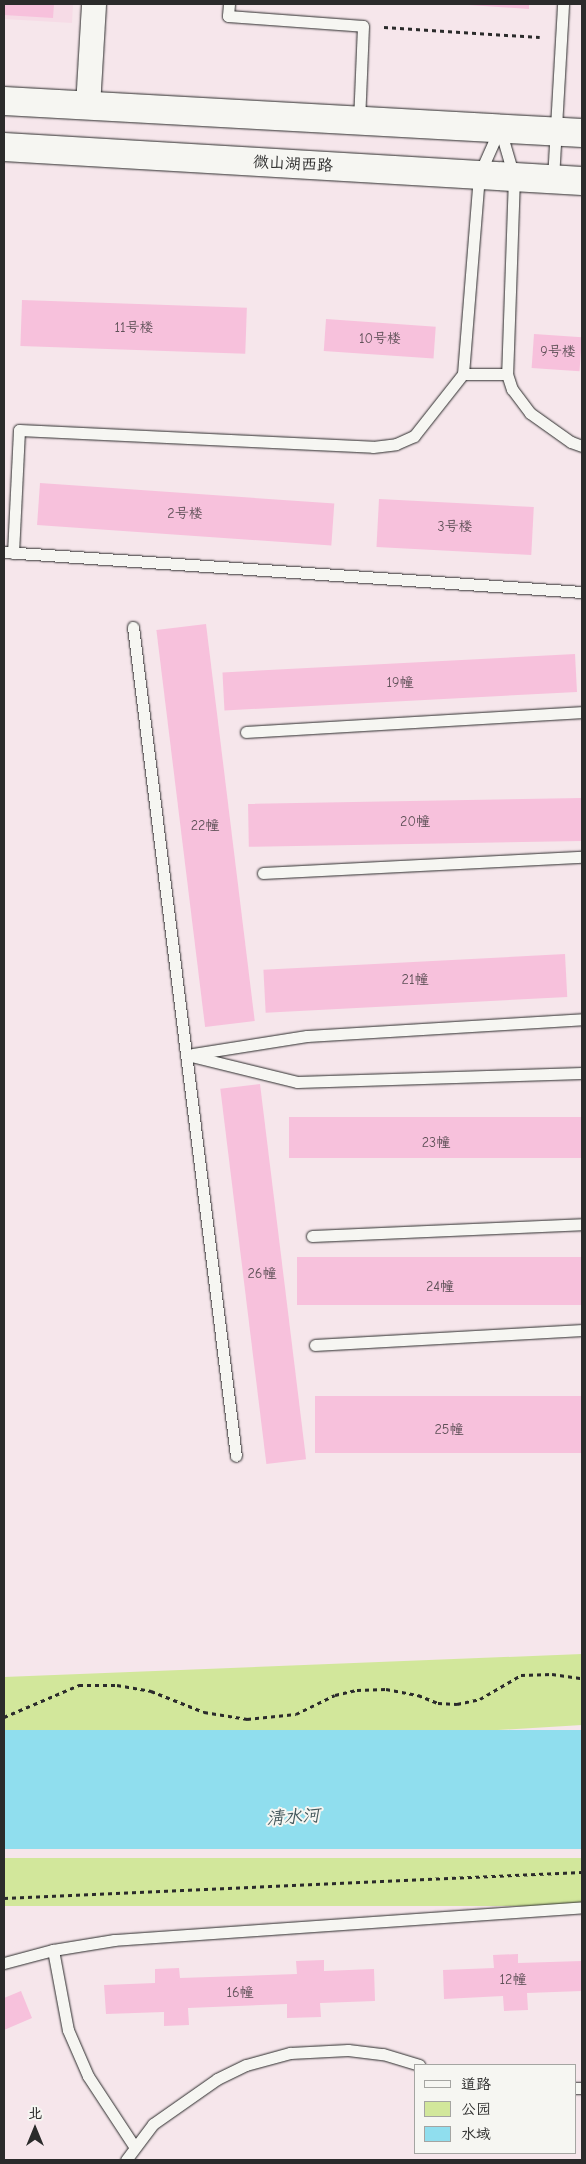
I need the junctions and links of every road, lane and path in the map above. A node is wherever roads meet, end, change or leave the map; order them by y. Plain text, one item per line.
1 (94, 4) edge
2 (229, 4) edge
3 (563, 4) edge
4 (363, 26) junction
5 (561, 38) junction
6 (4, 101) edge
7 (88, 106) junction
8 (359, 121) junction
9 (500, 128) junction
10 (569, 133) edge
11 (4, 147) edge
12 (479, 175) junction
13 (514, 177) junction
14 (553, 179) junction
15 (582, 181) edge
16 (463, 374) junction
17 (507, 374) junction
18 (582, 446) edge
19 (9, 553) edge
20 (582, 592) edge
21 (133, 627) dead end
22 (582, 712) edge
23 (246, 732) dead end
24 (582, 857) edge
25 (263, 873) dead end
26 (582, 1020) edge
27 (187, 1055) junction
28 (582, 1073) edge
29 (582, 1224) edge
30 (312, 1236) dead end
31 (582, 1330) edge
32 (315, 1345) dead end
33 (236, 1456) dead end
34 (582, 1678) edge
35 (4, 1717) edge
36 (582, 1872) edge
37 (4, 1898) edge
38 (582, 1907) edge
39 (53, 1950) junction
40 (4, 1963) edge
41 (416, 2064) edge
42 (134, 2146) junction
43 (126, 2160) edge

1 - 7 street
2 - 4 lane
3 - 5 lane
4 - 5 path
4 - 8 lane
5 - 10 lane
6 - 7 street
7 - 8 street
8 - 9 street
9 - 10 street
9 - 12 lane
9 - 13 lane
10 - 14 lane
11 - 12 street, 微山湖西路
12 - 13 street, 微山湖西路
12 - 16 lane
13 - 14 street, 微山湖西路
13 - 17 lane
14 - 15 street, 微山湖西路
16 - 17 lane
16 - 19 lane
17 - 18 lane
19 - 20 lane
21 - 27 lane
22 - 23 lane
24 - 25 lane
26 - 27 lane
27 - 28 lane
27 - 33 lane
29 - 30 lane
31 - 32 lane
34 - 35 path
36 - 37 path
38 - 39 lane
39 - 40 lane
39 - 42 lane
41 - 42 lane
42 - 43 lane

